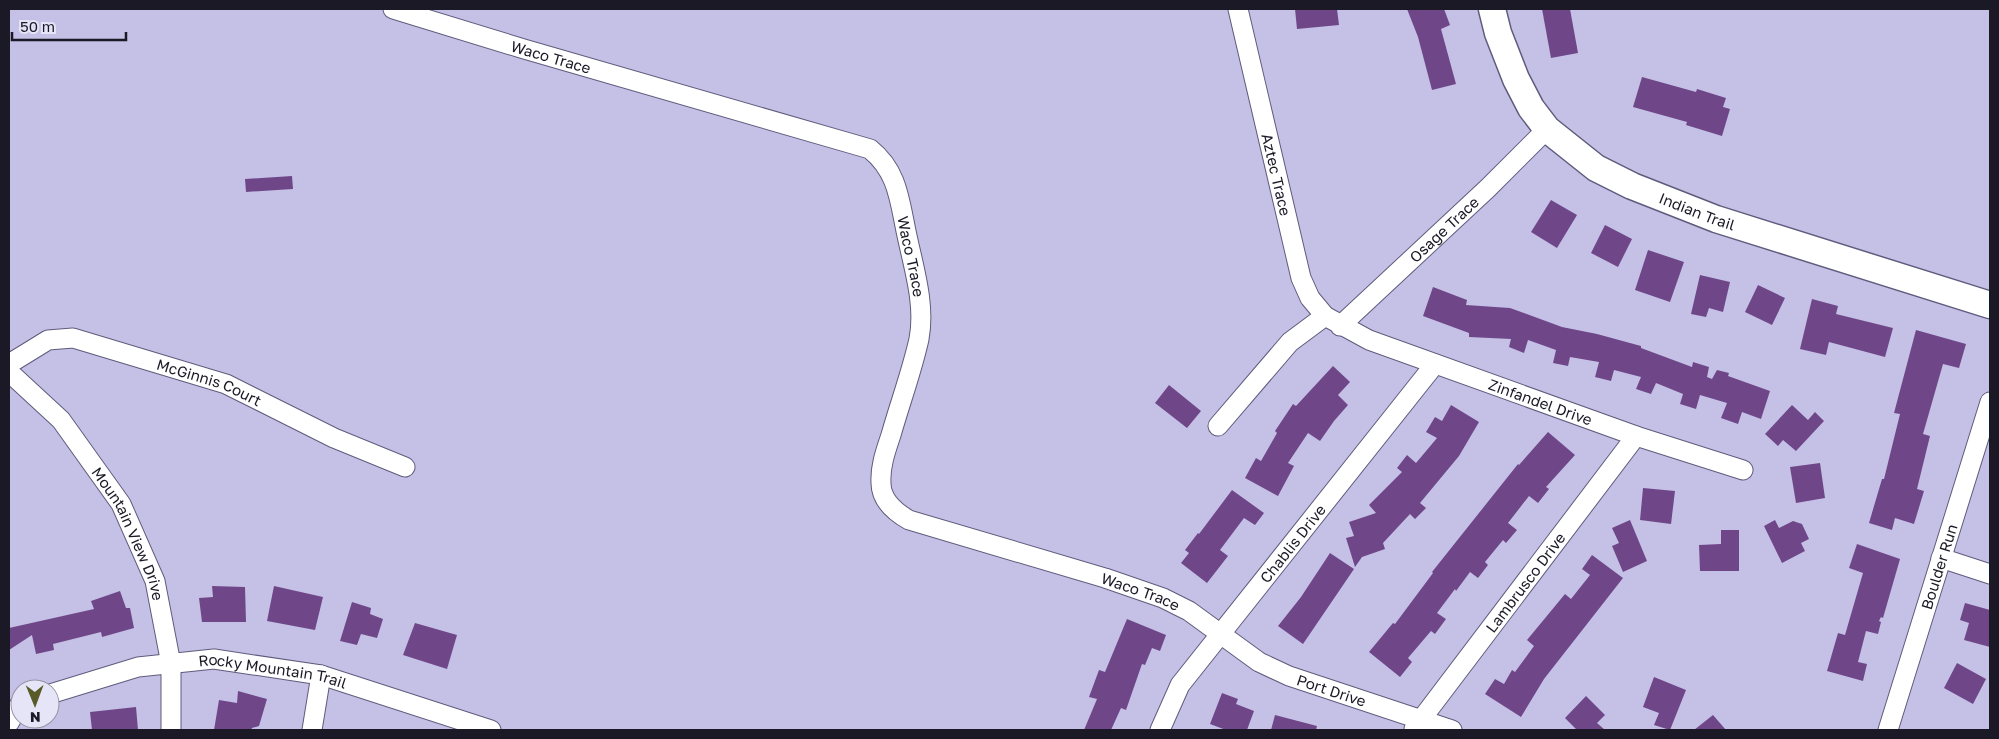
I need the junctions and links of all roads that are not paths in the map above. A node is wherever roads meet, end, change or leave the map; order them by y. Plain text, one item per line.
1 (393, 9) edge
2 (1238, 9) edge
3 (1492, 9) edge
4 (1547, 129) junction
5 (1990, 305) edge
6 (1332, 321) junction
7 (9, 364) edge
8 (1435, 364) junction
9 (9, 372) edge
10 (1990, 402) edge
11 (1218, 426) dead end
12 (1636, 436) junction
13 (405, 467) dead end
14 (1742, 470) dead end
15 (1941, 558) junction
16 (1990, 574) edge
17 (1220, 634) junction
18 (171, 664) junction
19 (321, 675) junction
20 (60, 691) edge
21 (1417, 725) edge
22 (171, 730) edge
23 (312, 730) edge
24 (491, 730) edge
25 (1160, 730) edge
26 (1452, 730) edge
27 (1888, 730) edge

1 - 17 street, Waco Trace
2 - 6 street, Aztec Trace
3 - 4 street, Indian Trail
4 - 5 street, Indian Trail
4 - 6 street, Osage Trace
6 - 8 street, Zinfandel Drive
6 - 11 street, Osage Trace
7 - 13 street, McGinnis Court
8 - 12 street, Zinfandel Drive
8 - 17 street, Chablis Drive
9 - 18 street, Mountain View Drive
10 - 15 street, Boulder Run
12 - 14 street, Zinfandel Drive
12 - 21 street, Lambrusco Drive
15 - 16 street
15 - 27 street, Boulder Run
17 - 21 street, Port Drive
17 - 25 street, Chablis Drive
18 - 19 street, Rocky Mountain Trail
18 - 20 street, Rocky Mountain Trail
18 - 22 street, Mountain View Drive
19 - 23 street
19 - 24 street, Rocky Mountain Trail
21 - 26 street, Port Drive

